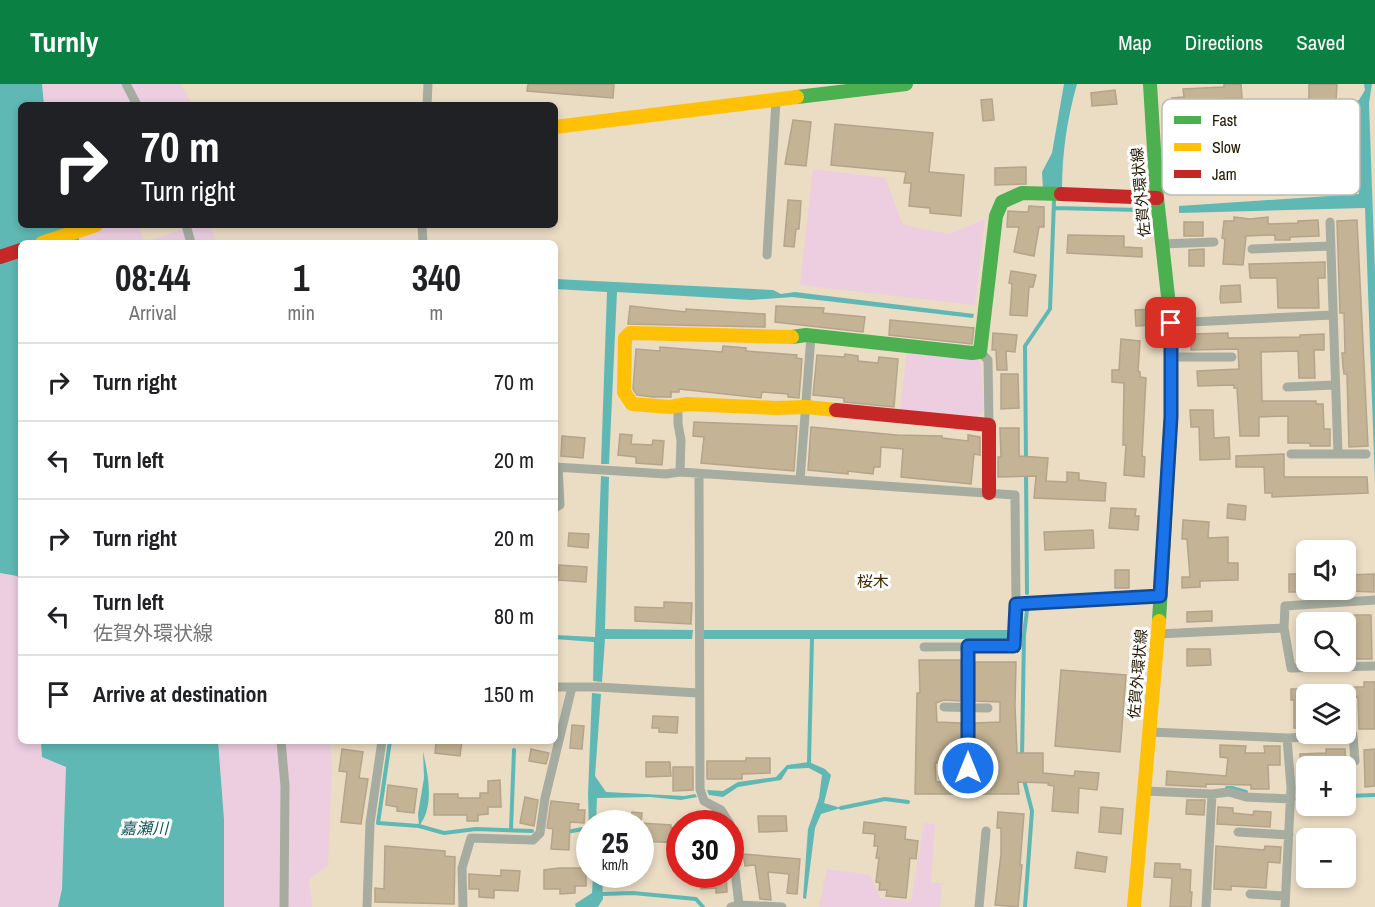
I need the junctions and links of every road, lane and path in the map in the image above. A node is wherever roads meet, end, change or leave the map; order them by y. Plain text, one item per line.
1 (428, 84) edge
2 (906, 84) edge
3 (1150, 84) edge
4 (887, 85) edge
5 (128, 86) edge
6 (776, 100) junction
7 (135, 102) edge
8 (427, 102) edge
9 (558, 127) edge
10 (1157, 198) junction
11 (1330, 222) dead end
12 (87, 228) edge
13 (51, 240) edge
14 (1214, 242) dead end
15 (1162, 244) junction
16 (1330, 246) junction
17 (1252, 249) dead end
18 (18, 251) edge
19 (767, 255) dead end
20 (0, 257) edge
21 (1333, 315) junction
22 (1171, 323) junction
23 (811, 336) junction
24 (980, 352) junction
25 (1172, 357) junction
26 (1232, 357) dead end
27 (1335, 385) junction
28 (1287, 387) dead end
29 (678, 407) junction
30 (806, 407) junction
31 (989, 424) junction
32 (1291, 454) dead end
33 (1338, 454) junction
34 (1366, 454) dead end
35 (558, 467) edge
36 (680, 472) junction
37 (699, 474) junction
38 (558, 480) edge
39 (800, 480) junction
40 (989, 493) junction
41 (558, 506) edge
42 (1160, 596) junction
43 (1375, 600) edge
44 (1016, 604) junction
45 (1284, 628) junction
46 (1158, 634) junction
47 (968, 646) junction
48 (924, 647) dead end
49 (1375, 666) edge
50 (558, 687) edge
51 (572, 687) junction
52 (698, 693) junction
53 (944, 707) dead end
54 (968, 707) junction
55 (988, 708) dead end
56 (1150, 732) junction
57 (1287, 738) junction
58 (281, 744) edge
59 (382, 744) edge
60 (1355, 756) edge
61 (944, 768) dead end
62 (968, 768) junction
63 (988, 768) dead end
64 (1145, 791) junction
65 (1212, 794) junction
66 (1291, 799) junction
67 (721, 810) edge
68 (986, 831) dead end
69 (1238, 832) dead end
70 (1289, 835) junction
71 (734, 888) edge
72 (1250, 894) dead end
73 (1285, 896) junction
74 (735, 906) edge
75 (284, 907) edge
76 (367, 907) edge
77 (463, 907) edge
78 (782, 907) edge
79 (979, 907) edge
80 (1134, 907) edge
81 (1206, 907) edge
82 (1284, 907) edge

1 - 8 street
2 - 4 street
3 - 10 street, 佐賀外環状線
4 - 6 street
5 - 7 street
6 - 9 street
6 - 19 street
10 - 15 street, 佐賀外環状線
10 - 24 street
11 - 16 street
12 - 13 street
14 - 15 street
15 - 22 street, 佐賀外環状線
16 - 17 street
16 - 21 street
18 - 20 street
21 - 22 street
21 - 27 street
22 - 25 street, 佐賀外環状線
23 - 24 street
23 - 29 street
23 - 30 street
24 - 31 street
25 - 26 street
25 - 42 street, 佐賀外環状線
27 - 28 street
27 - 33 street
29 - 30 street
29 - 36 street
30 - 31 street
30 - 39 street
31 - 40 street
32 - 33 street
33 - 34 street
35 - 36 street
36 - 37 street
37 - 39 street
37 - 52 street
38 - 41 street
39 - 40 street
40 - 44 street
42 - 44 street
42 - 46 street, 佐賀外環状線
43 - 45 street
44 - 47 street
45 - 46 street
45 - 49 street
46 - 56 street, 佐賀外環状線
47 - 48 street
47 - 54 street
50 - 51 street
51 - 52 street
51 - 77 street
52 - 67 street
53 - 54 street
54 - 55 street
54 - 62 street
56 - 57 street
56 - 64 street, 佐賀外環状線
57 - 60 street
57 - 66 street
58 - 75 street
59 - 76 street
61 - 62 street
62 - 63 street
64 - 65 street
64 - 80 street, 佐賀外環状線
65 - 66 street
65 - 81 street
66 - 70 street
68 - 79 street
69 - 70 street
70 - 73 street
71 - 74 street
72 - 73 street
73 - 82 street
74 - 78 street

